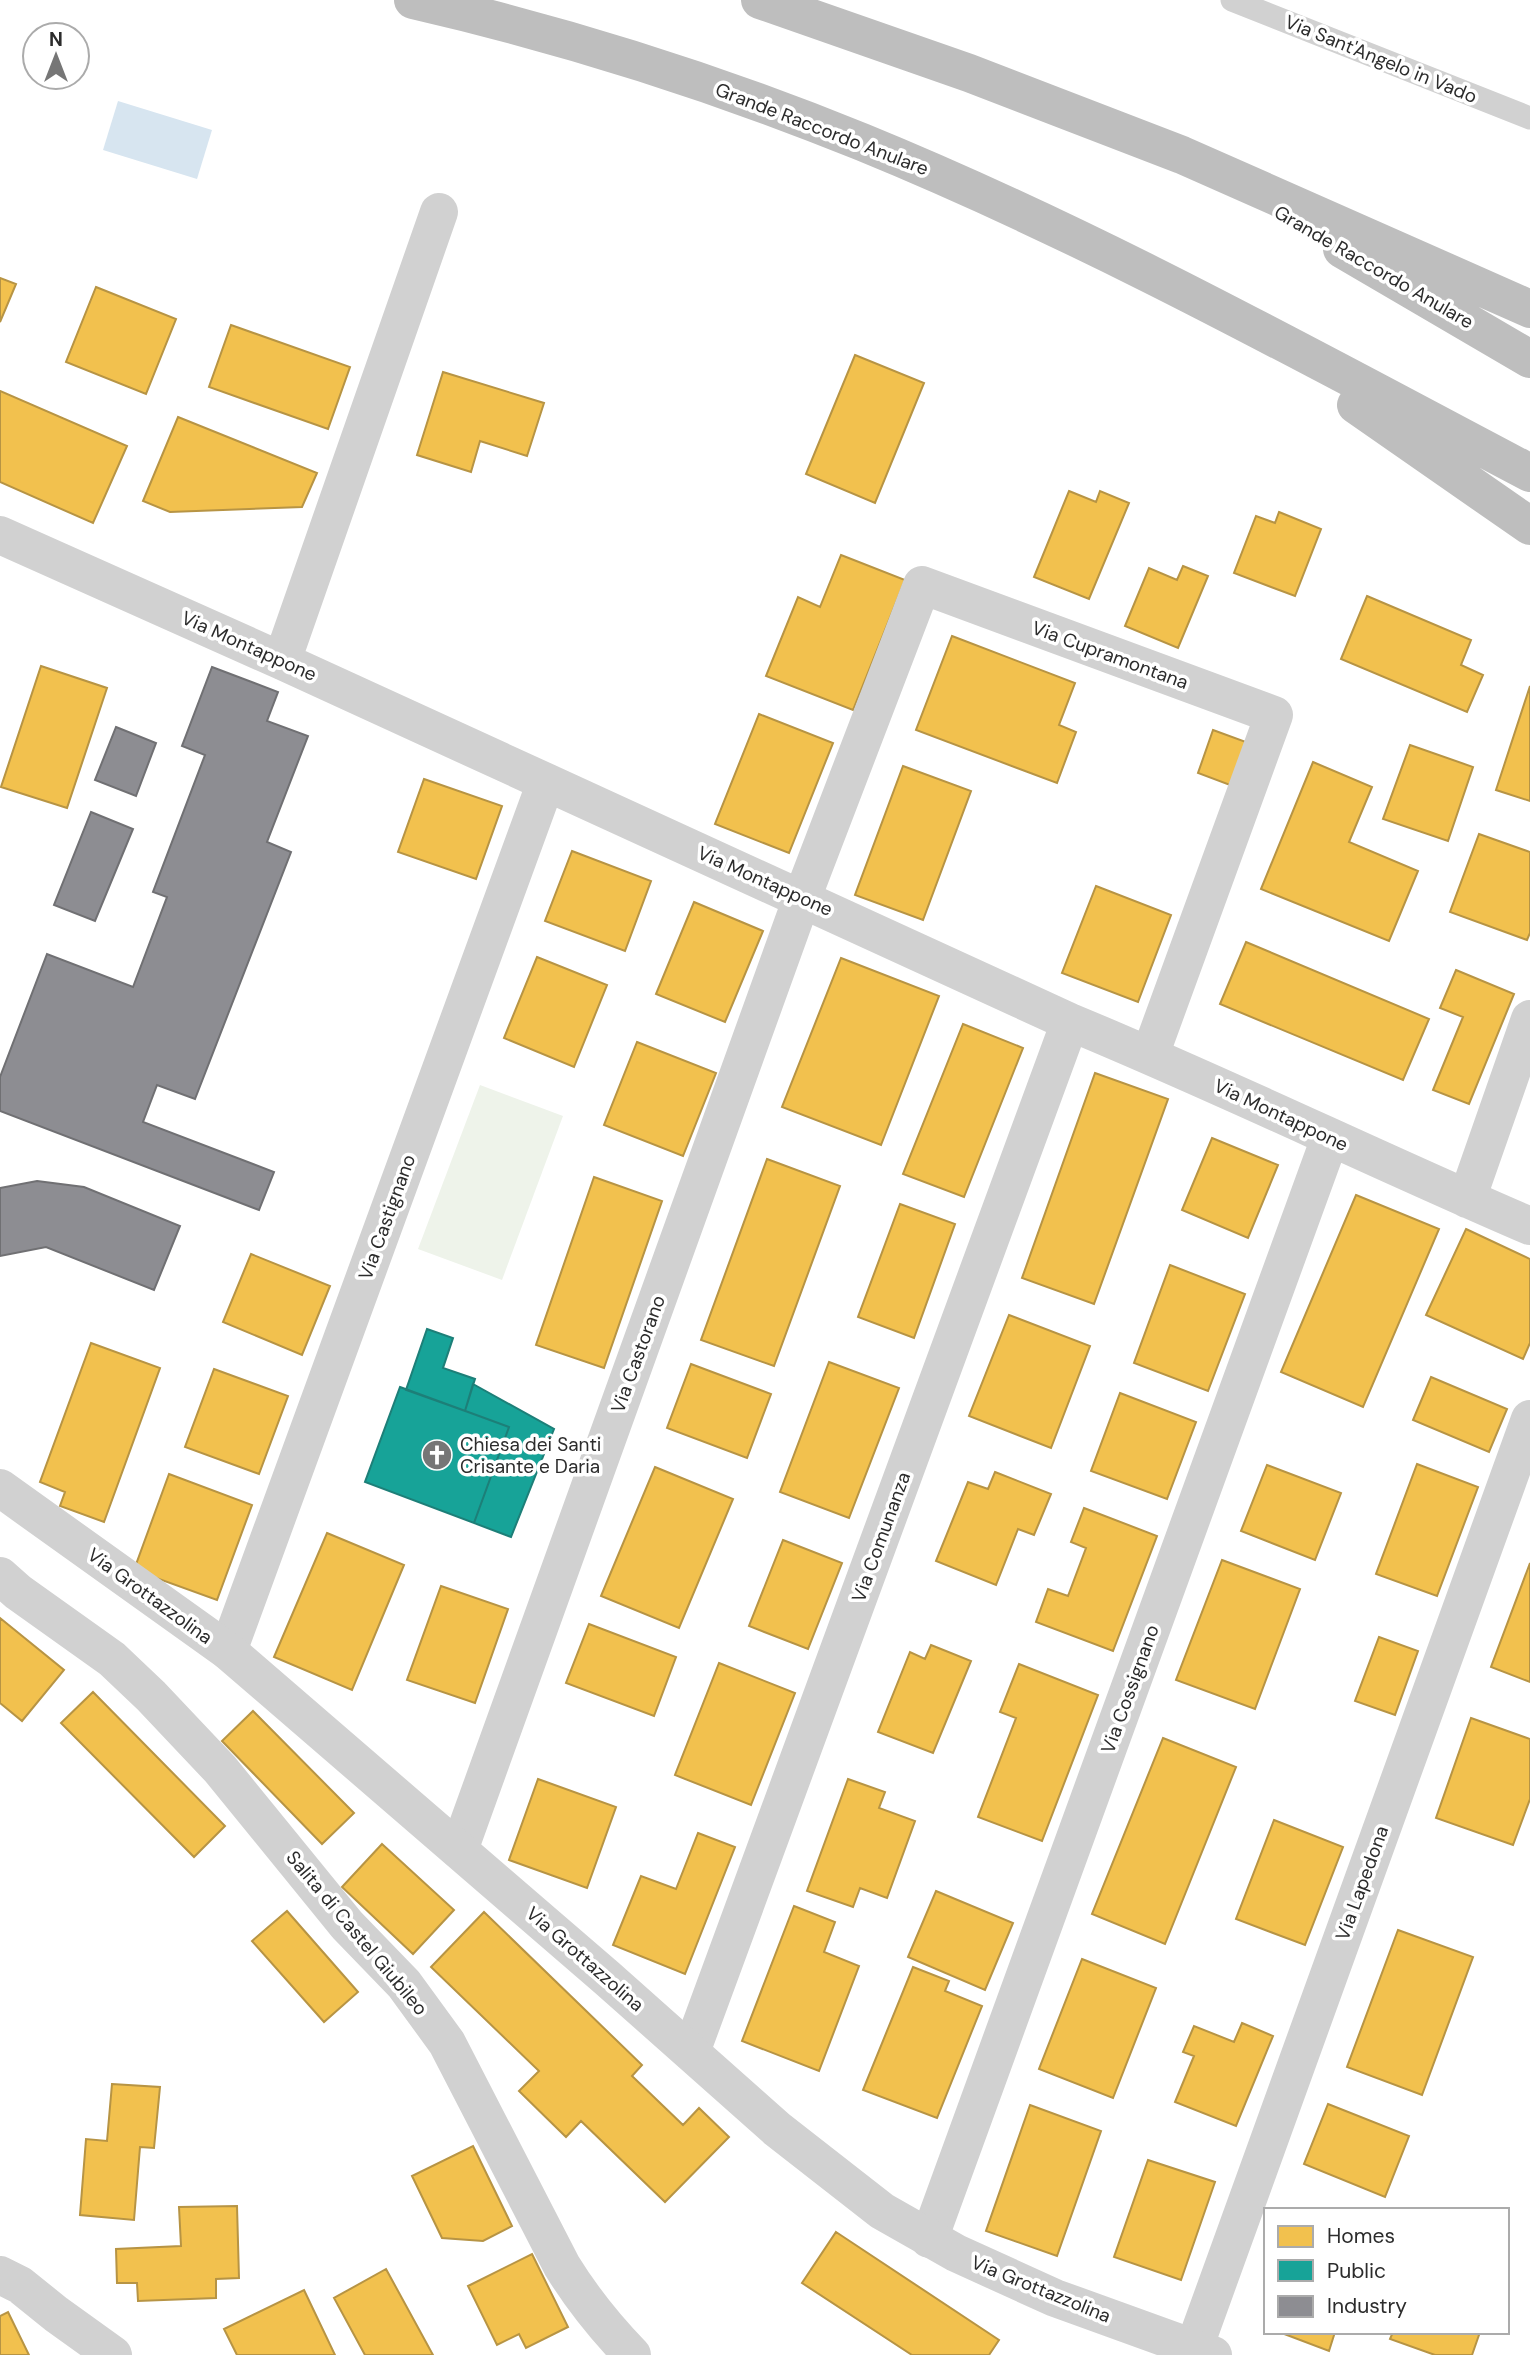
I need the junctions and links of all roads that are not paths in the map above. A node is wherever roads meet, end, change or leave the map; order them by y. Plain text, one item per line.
1 (413, 0) edge
2 (760, 0) edge
3 (1232, 0) edge
4 (1530, 118) edge
5 (1182, 155) junction
6 (439, 212) dead end
7 (1213, 306) junction
8 (1530, 309) edge
9 (1530, 359) edge
10 (1530, 473) edge
11 (1530, 526) edge
12 (0, 535) edge
13 (282, 661) junction
14 (546, 782) junction
15 (802, 898) junction
16 (1530, 1019) edge
17 (1070, 1022) junction
18 (1150, 1055) junction
19 (1330, 1138) junction
20 (1467, 1199) junction
21 (1530, 1226) edge
22 (1530, 1419) edge
23 (0, 1488) edge
24 (0, 1576) edge
25 (228, 1651) junction
26 (459, 1850) junction
27 (691, 2052) junction
28 (929, 2239) junction
29 (0, 2275) edge
30 (1204, 2352) edge
31 (113, 2355) edge
32 (632, 2355) edge

1 - 7 highway, Grande Raccordo Anulare
2 - 5 highway, Grande Raccordo Anulare
3 - 4 lane, Via Sant'Angelo in Vado
5 - 8 highway, Grande Raccordo Anulare
5 - 9 highway, Grande Raccordo Anulare
6 - 13 street
7 - 10 highway, Grande Raccordo Anulare
7 - 11 highway, Grande Raccordo Anulare
12 - 13 street, Via Montappone
13 - 14 street, Via Montappone
14 - 15 street, Via Montappone
14 - 25 street, Via Castignano
15 - 17 street, Via Montappone
15 - 18 street, Via Cupramontana
15 - 26 street, Via Castorano
16 - 20 street
17 - 18 street, Via Montappone
17 - 27 street, Via Comunanza
18 - 19 street, Via Montappone
19 - 20 street, Via Montappone
19 - 28 street, Via Cossignano
20 - 21 street, Via Montappone
22 - 30 street, Via Lapedona
23 - 25 street, Via Grottazzolina
24 - 32 street, Salita di Castel Giubileo
25 - 26 street, Via Grottazzolina
26 - 27 street, Via Grottazzolina
27 - 28 street, Via Grottazzolina
28 - 30 street, Via Grottazzolina
29 - 31 street

